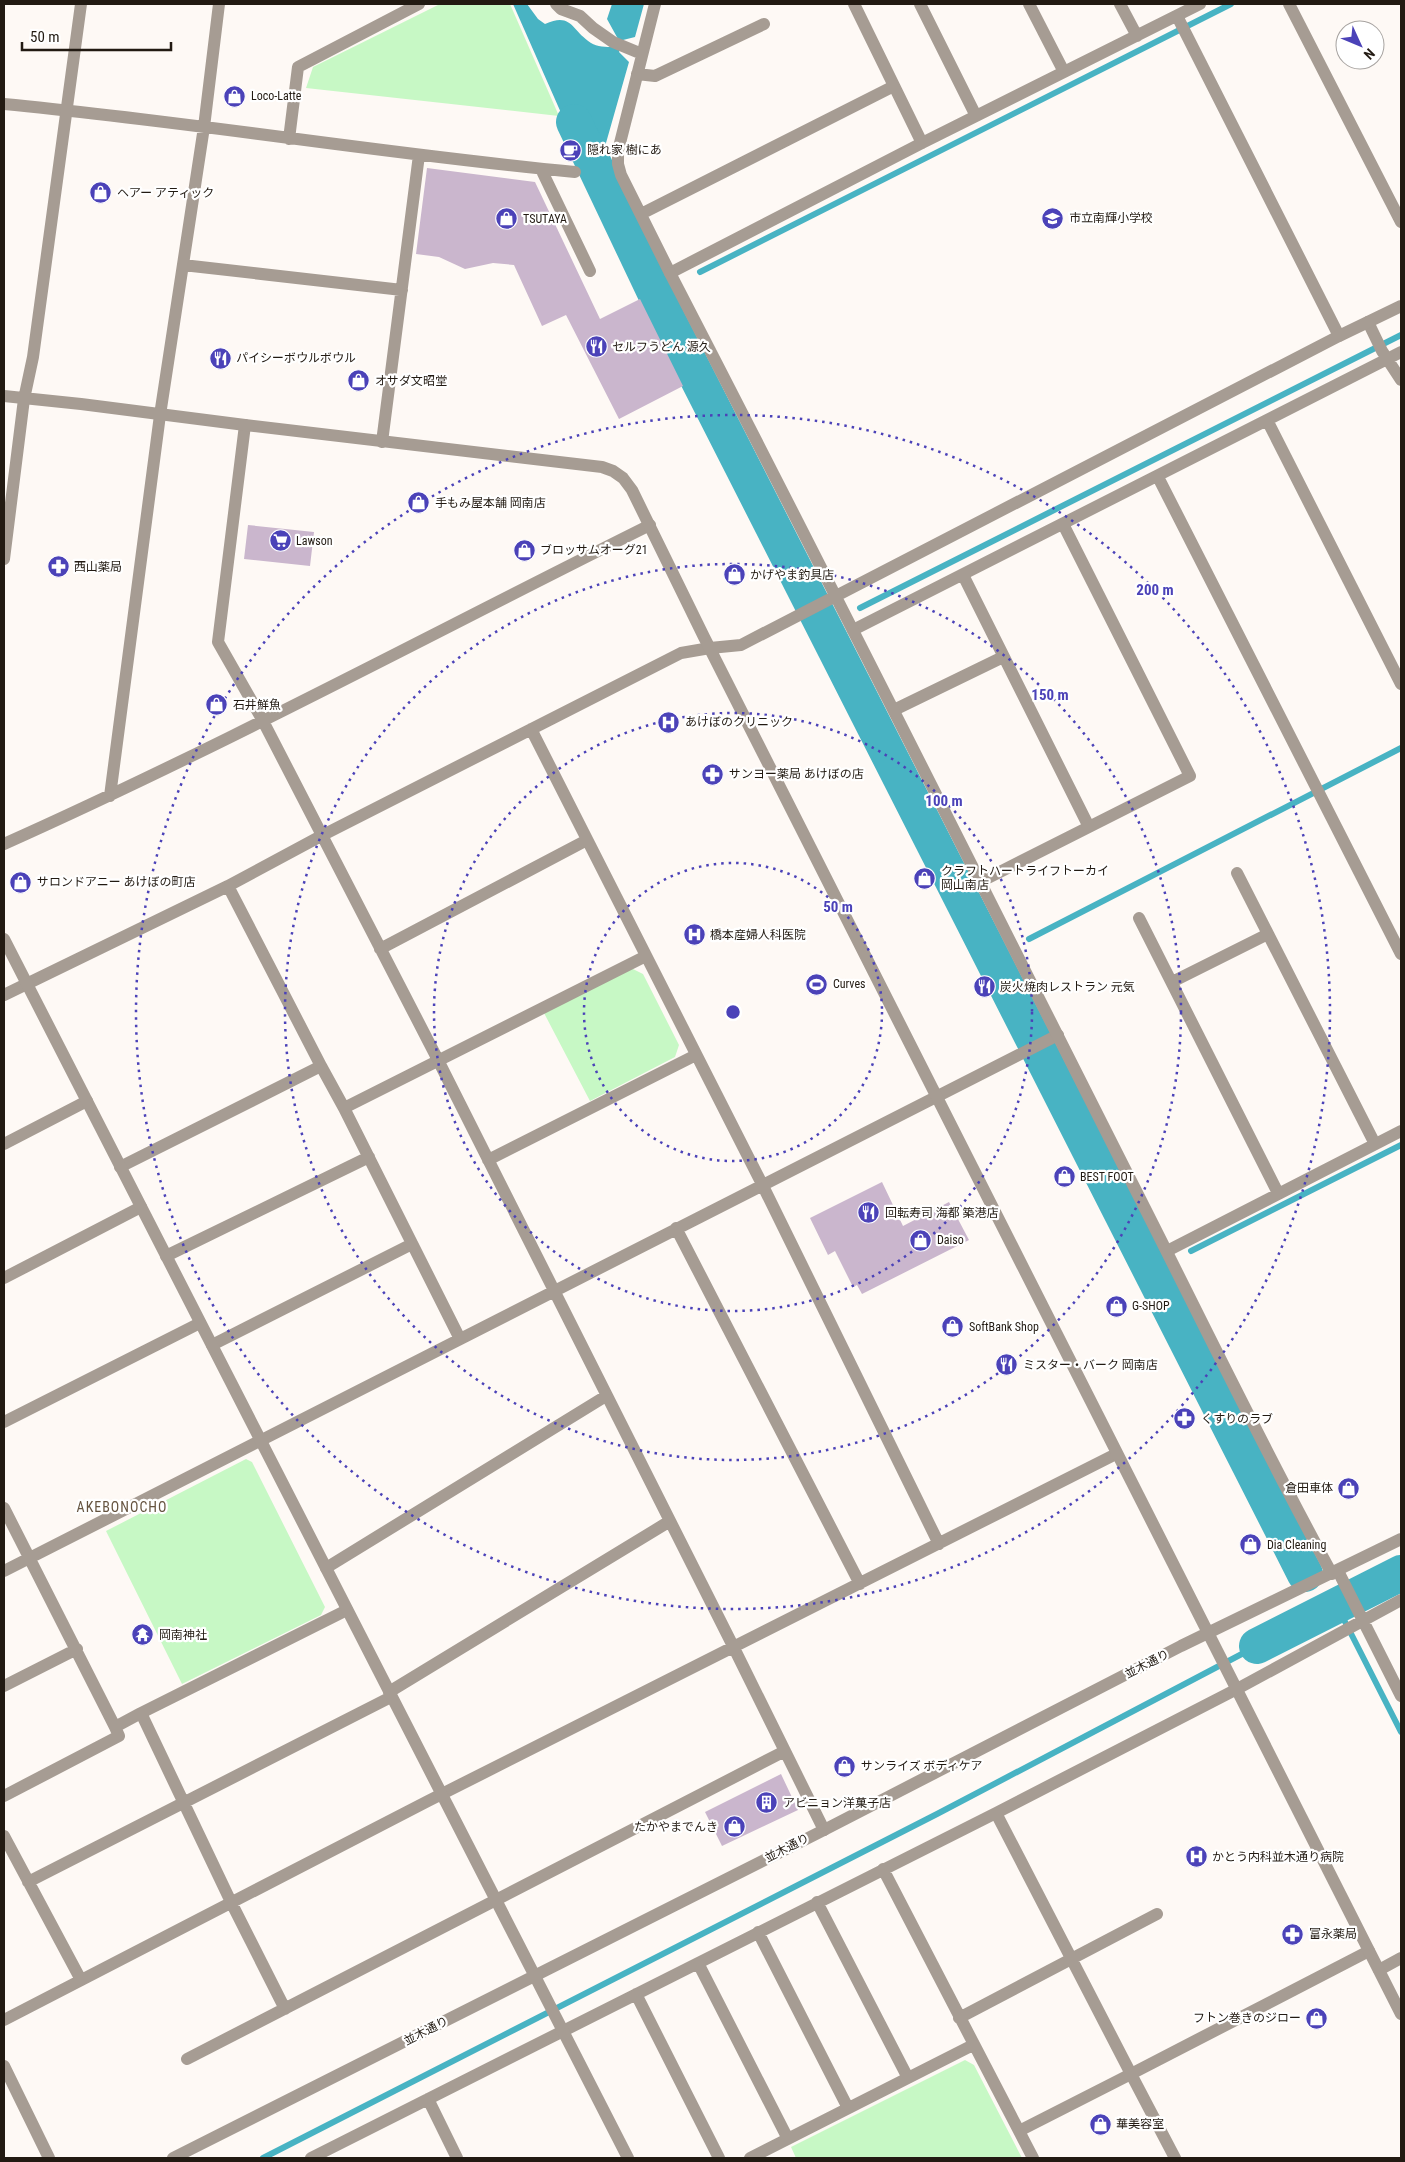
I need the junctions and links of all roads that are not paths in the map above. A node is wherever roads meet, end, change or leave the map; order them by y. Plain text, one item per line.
1 (81, 4) edge
2 (219, 4) edge
3 (419, 4) edge
4 (556, 4) edge
5 (655, 4) edge
6 (854, 4) edge
7 (920, 4) edge
8 (1029, 4) edge
9 (1120, 4) edge
10 (1200, 4) edge
11 (1289, 4) edge
12 (764, 24) dead end
13 (1181, 24) junction
14 (1137, 36) junction
15 (642, 54) junction
16 (1064, 72) junction
17 (637, 74) junction
18 (894, 86) junction
19 (4, 104) edge
20 (66, 110) junction
21 (976, 116) junction
22 (204, 127) junction
23 (289, 139) junction
24 (922, 143) junction
25 (419, 155) junction
26 (541, 169) junction
27 (575, 172) dead end
28 (641, 214) junction
29 (1401, 222) edge
30 (183, 265) junction
31 (590, 271) dead end
32 (670, 273) junction
33 (402, 290) junction
34 (1401, 306) edge
35 (1368, 322) junction
36 (1339, 336) junction
37 (1382, 350) junction
38 (1401, 352) edge
39 (1401, 380) edge
40 (4, 396) edge
41 (24, 399) junction
42 (160, 415) junction
43 (1267, 420) junction
44 (245, 426) junction
45 (382, 442) junction
46 (1158, 477) junction
47 (1064, 524) junction
48 (650, 525) junction
49 (4, 559) edge
50 (963, 575) junction
51 (830, 599) junction
52 (853, 630) junction
53 (710, 648) junction
54 (1003, 657) junction
55 (1401, 684) edge
56 (894, 710) junction
57 (263, 721) junction
58 (531, 729) junction
59 (110, 796) junction
60 (1089, 827) junction
61 (321, 836) junction
62 (587, 840) junction
63 (4, 844) edge
64 (1237, 873) dead end
65 (980, 882) junction
66 (228, 886) junction
67 (1139, 918) dead end
68 (1268, 934) junction
69 (4, 939) edge
70 (380, 949) junction
71 (1401, 954) edge
72 (646, 956) junction
73 (1172, 982) junction
74 (26, 984) junction
75 (4, 995) edge
76 (1058, 1035) junction
77 (696, 1055) junction
78 (438, 1060) junction
79 (320, 1066) junction
80 (938, 1097) junction
81 (87, 1101) junction
82 (344, 1108) junction
83 (1401, 1131) edge
84 (4, 1144) edge
85 (1375, 1144) junction
86 (369, 1157) junction
87 (488, 1160) junction
88 (120, 1167) junction
89 (762, 1184) junction
90 (1278, 1193) junction
91 (141, 1207) junction
92 (676, 1228) junction
93 (412, 1244) junction
94 (1167, 1251) junction
95 (166, 1256) junction
96 (4, 1278) edge
97 (554, 1291) junction
98 (200, 1323) junction
99 (460, 1339) junction
100 (212, 1345) junction
101 (606, 1396) junction
102 (4, 1422) edge
103 (260, 1440) junction
104 (1116, 1454) junction
105 (4, 1508) edge
106 (670, 1521) junction
107 (1401, 1539) edge
108 (939, 1544) junction
109 (29, 1558) junction
110 (326, 1568) junction
111 (4, 1571) edge
112 (1335, 1573) junction
113 (860, 1584) junction
114 (1401, 1600) edge
115 (347, 1610) junction
116 (1354, 1622) junction
117 (1208, 1633) junction
118 (734, 1648) junction
119 (77, 1649) junction
120 (4, 1686) edge
121 (1237, 1689) junction
122 (390, 1694) junction
123 (1401, 1696) edge
124 (141, 1713) junction
125 (115, 1727) junction
126 (785, 1752) junction
127 (442, 1795) junction
128 (4, 1796) edge
129 (184, 1804) junction
130 (996, 1813) junction
131 (824, 1830) junction
132 (4, 1836) edge
133 (883, 1869) junction
134 (28, 1882) junction
135 (496, 1900) junction
136 (231, 1902) junction
137 (817, 1902) junction
138 (1157, 1914) dead end
139 (758, 1932) junction
140 (1369, 1951) junction
141 (1401, 1958) edge
142 (1072, 1960) junction
143 (698, 1963) junction
144 (1379, 1970) junction
145 (535, 1976) junction
146 (80, 1980) junction
147 (636, 1994) junction
148 (285, 2009) junction
149 (1401, 2014) edge
150 (959, 2018) junction
151 (4, 2020) edge
152 (560, 2026) junction
153 (973, 2045) junction
154 (187, 2059) dead end
155 (4, 2066) edge
156 (1131, 2074) junction
157 (908, 2078) junction
158 (428, 2099) junction
159 (848, 2108) junction
160 (1019, 2131) junction
161 (788, 2139) junction
162 (49, 2158) edge
163 (173, 2158) edge
164 (312, 2158) edge
165 (458, 2158) edge
166 (628, 2158) edge
167 (719, 2158) edge
168 (750, 2158) edge
169 (1033, 2158) edge
170 (1175, 2158) edge

1 - 20 street
2 - 22 street
3 - 23 street
4 - 15 street
5 - 15 street
6 - 18 street
7 - 21 street
8 - 16 street
9 - 14 street
10 - 13 street
11 - 29 street
12 - 17 street
13 - 14 street
13 - 36 street
14 - 16 street
15 - 17 street
16 - 21 street
17 - 28 street
18 - 24 street
18 - 28 street
19 - 20 street
20 - 22 street
20 - 41 street
21 - 24 street
22 - 23 street
22 - 30 street
23 - 25 street
24 - 32 street
25 - 26 street
25 - 33 street
26 - 27 street
26 - 31 street
28 - 32 street
30 - 33 street
30 - 42 street
32 - 51 street
33 - 45 street
34 - 35 street
35 - 36 street
35 - 37 street
36 - 51 street
37 - 38 street
37 - 39 street
37 - 43 street
40 - 41 street
41 - 42 street
41 - 49 street
42 - 44 street
42 - 59 street
43 - 46 street
43 - 55 street
44 - 45 street
44 - 57 street
45 - 48 street
46 - 47 street
46 - 71 street
47 - 50 street
47 - 60 street
48 - 53 street
48 - 57 street
50 - 52 street
50 - 54 street
51 - 52 street
51 - 53 street
52 - 56 street
53 - 58 street
53 - 80 street
54 - 56 street
54 - 60 street
56 - 65 street
57 - 59 street
57 - 61 street
58 - 61 street
58 - 62 street
59 - 63 street
60 - 65 street
61 - 66 street
61 - 70 street
62 - 70 street
62 - 72 street
64 - 68 street
65 - 76 street
66 - 74 street
66 - 79 street
67 - 73 street
68 - 73 street
68 - 85 street
69 - 74 street
70 - 78 street
72 - 77 street
72 - 78 street
73 - 90 street
74 - 75 street
74 - 81 street
76 - 80 street
76 - 94 street
77 - 87 street
77 - 89 street
78 - 82 street
78 - 87 street
79 - 82 street
79 - 88 street
80 - 89 street
80 - 104 street
81 - 84 street
81 - 88 street
82 - 86 street
83 - 85 street
85 - 90 street
86 - 93 street
86 - 95 street
87 - 97 street
88 - 91 street
89 - 92 street
89 - 108 street
90 - 94 street
91 - 95 street
91 - 96 street
92 - 97 street
92 - 113 street
93 - 99 street
93 - 100 street
94 - 112 street
95 - 98 street
97 - 99 street
97 - 101 street
98 - 100 street
98 - 102 street
99 - 103 street
100 - 103 street
101 - 106 street
101 - 110 street
103 - 109 street
103 - 110 street
104 - 108 street
104 - 117 street
105 - 109 street
106 - 118 street
106 - 122 street
107 - 112 street, 並木通り
108 - 113 street
109 - 111 street
109 - 119 street
110 - 115 street
112 - 116 street
112 - 117 street, 並木通り
113 - 118 street
114 - 116 street
115 - 122 street
115 - 124 street
116 - 121 street
116 - 123 street
117 - 121 street
117 - 131 street, 並木通り
118 - 126 street
118 - 127 street
119 - 120 street
119 - 125 street
121 - 130 street
121 - 140 street
122 - 127 street
122 - 129 street
124 - 125 street
124 - 129 street
125 - 128 street
126 - 131 street
126 - 135 street
127 - 135 street
127 - 136 street
129 - 134 street
129 - 136 street
130 - 133 street
130 - 142 street
131 - 145 street, 並木通り
132 - 134 street
133 - 137 street
133 - 150 street
134 - 146 street
135 - 145 street
135 - 148 street
136 - 146 street
136 - 148 street
137 - 139 street
137 - 157 street
138 - 142 street
139 - 143 street
139 - 159 street
140 - 144 street
140 - 156 street
141 - 144 street
142 - 150 street
142 - 156 street
143 - 147 street
143 - 161 street
144 - 149 street
145 - 152 street
145 - 163 street, 並木通り
146 - 151 street
147 - 152 street
147 - 167 street
148 - 154 street
150 - 153 street
152 - 158 street
152 - 166 street
153 - 157 street
153 - 160 street
155 - 162 street
156 - 160 street
156 - 170 street
157 - 159 street
158 - 164 street
158 - 165 street
159 - 161 street
160 - 169 street
161 - 168 street

